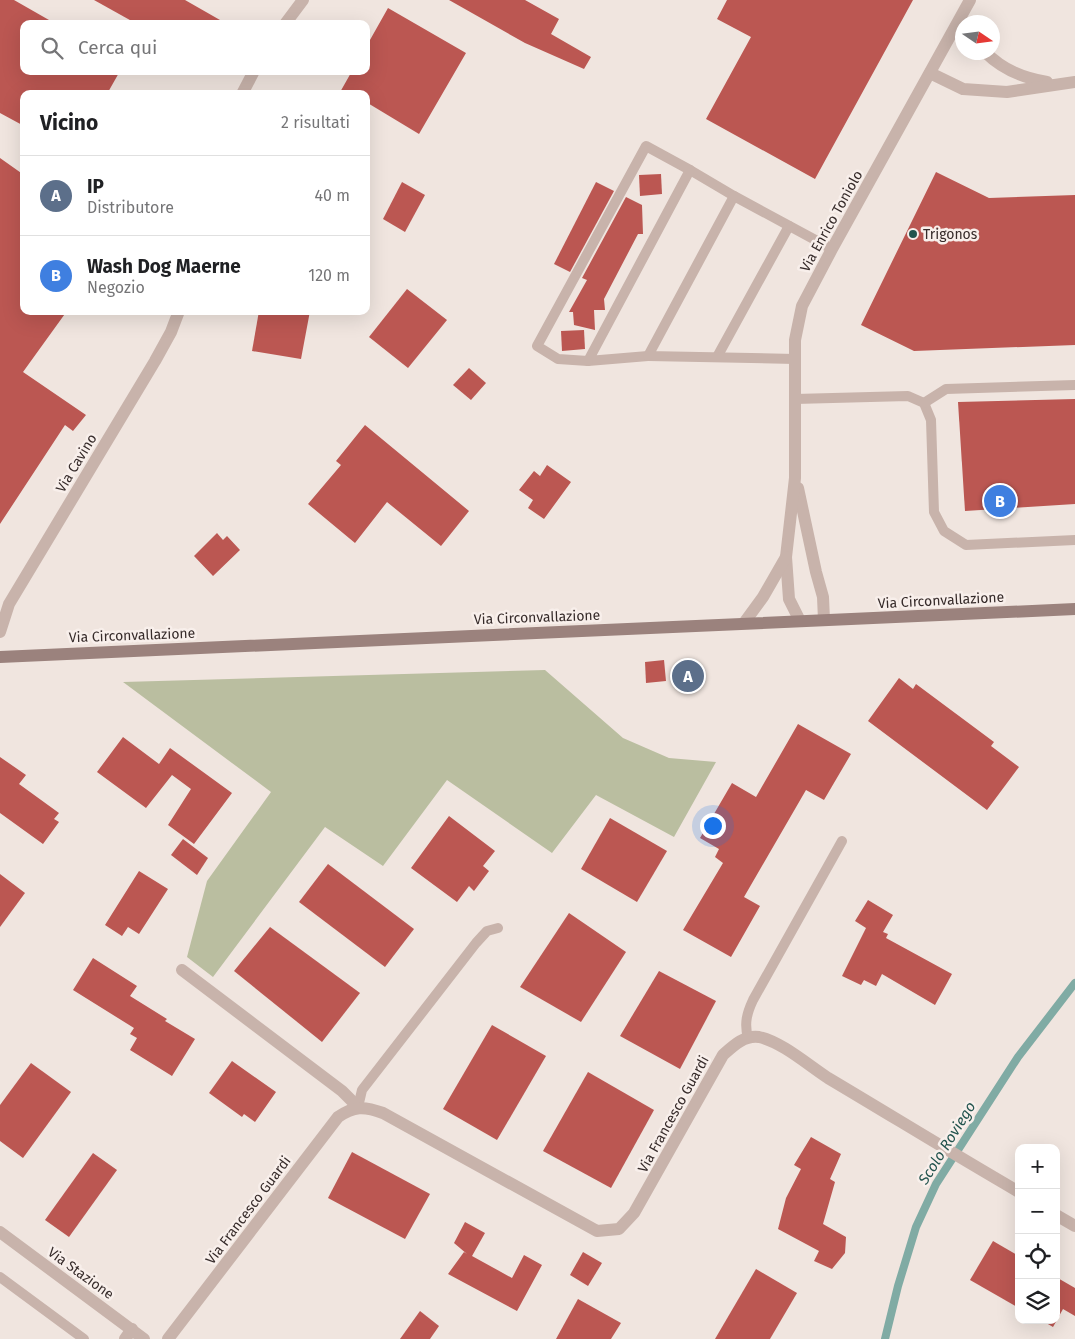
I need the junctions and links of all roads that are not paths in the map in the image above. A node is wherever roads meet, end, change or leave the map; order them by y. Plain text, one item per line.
1 (303, 0) edge
2 (970, 0) edge
3 (964, 15) edge
4 (288, 20) edge
5 (955, 36) edge
6 (993, 60) edge
7 (930, 73) junction
8 (252, 75) edge
9 (1075, 82) edge
10 (1057, 84) junction
11 (244, 90) edge
12 (690, 170) junction
13 (734, 196) junction
14 (789, 226) junction
15 (832, 250) junction
16 (177, 315) edge
17 (648, 356) junction
18 (717, 357) junction
19 (795, 359) junction
20 (588, 361) junction
21 (1075, 385) edge
22 (795, 399) junction
23 (924, 403) junction
24 (796, 478) junction
25 (1075, 540) edge
26 (786, 557) junction
27 (1075, 609) edge
28 (824, 620) junction
29 (800, 621) junction
30 (744, 623) junction
31 (0, 632) edge
32 (0, 657) edge
33 (842, 841) dead end
34 (498, 928) dead end
35 (182, 970) dead end
36 (748, 1038) junction
37 (358, 1107) junction
38 (1015, 1190) edge
39 (1060, 1217) edge
40 (1075, 1226) edge
41 (0, 1232) edge
42 (0, 1277) edge
43 (128, 1334) edge
44 (84, 1339) edge
45 (144, 1339) edge
46 (168, 1339) edge

1 - 4 street
2 - 3 street, Via Enrico Toniolo
5 - 7 street, Via Enrico Toniolo
6 - 10 street
7 - 10 street
7 - 15 street, Via Enrico Toniolo
8 - 11 street
9 - 10 street
12 - 13 lane
12 - 20 lane
12 - 20 lane
13 - 14 lane
13 - 17 lane
14 - 15 lane
14 - 18 lane
15 - 19 street, Via Enrico Toniolo
16 - 31 street, Via Cavino
17 - 18 lane
17 - 20 lane
18 - 19 lane
19 - 22 street, Via Enrico Toniolo
21 - 23 lane
22 - 23 lane
22 - 24 street, Via Enrico Toniolo
23 - 25 lane
24 - 26 street, Via Enrico Toniolo
24 - 28 street, Via Enrico Toniolo
26 - 29 street, Via Enrico Toniolo
26 - 30 street, Via Enrico Toniolo
27 - 28 main road, Via Circonvallazione
28 - 29 main road, Via Circonvallazione
29 - 30 main road, Via Circonvallazione
30 - 32 main road, Via Circonvallazione
33 - 36 lane
34 - 37 lane
35 - 37 street, Via Francesco Guardi
36 - 37 street, Via Francesco Guardi
36 - 38 street
37 - 46 street, Via Francesco Guardi
39 - 40 street
41 - 43 street, Via Stazione
42 - 44 lane
43 - 45 street, Via Stazione

